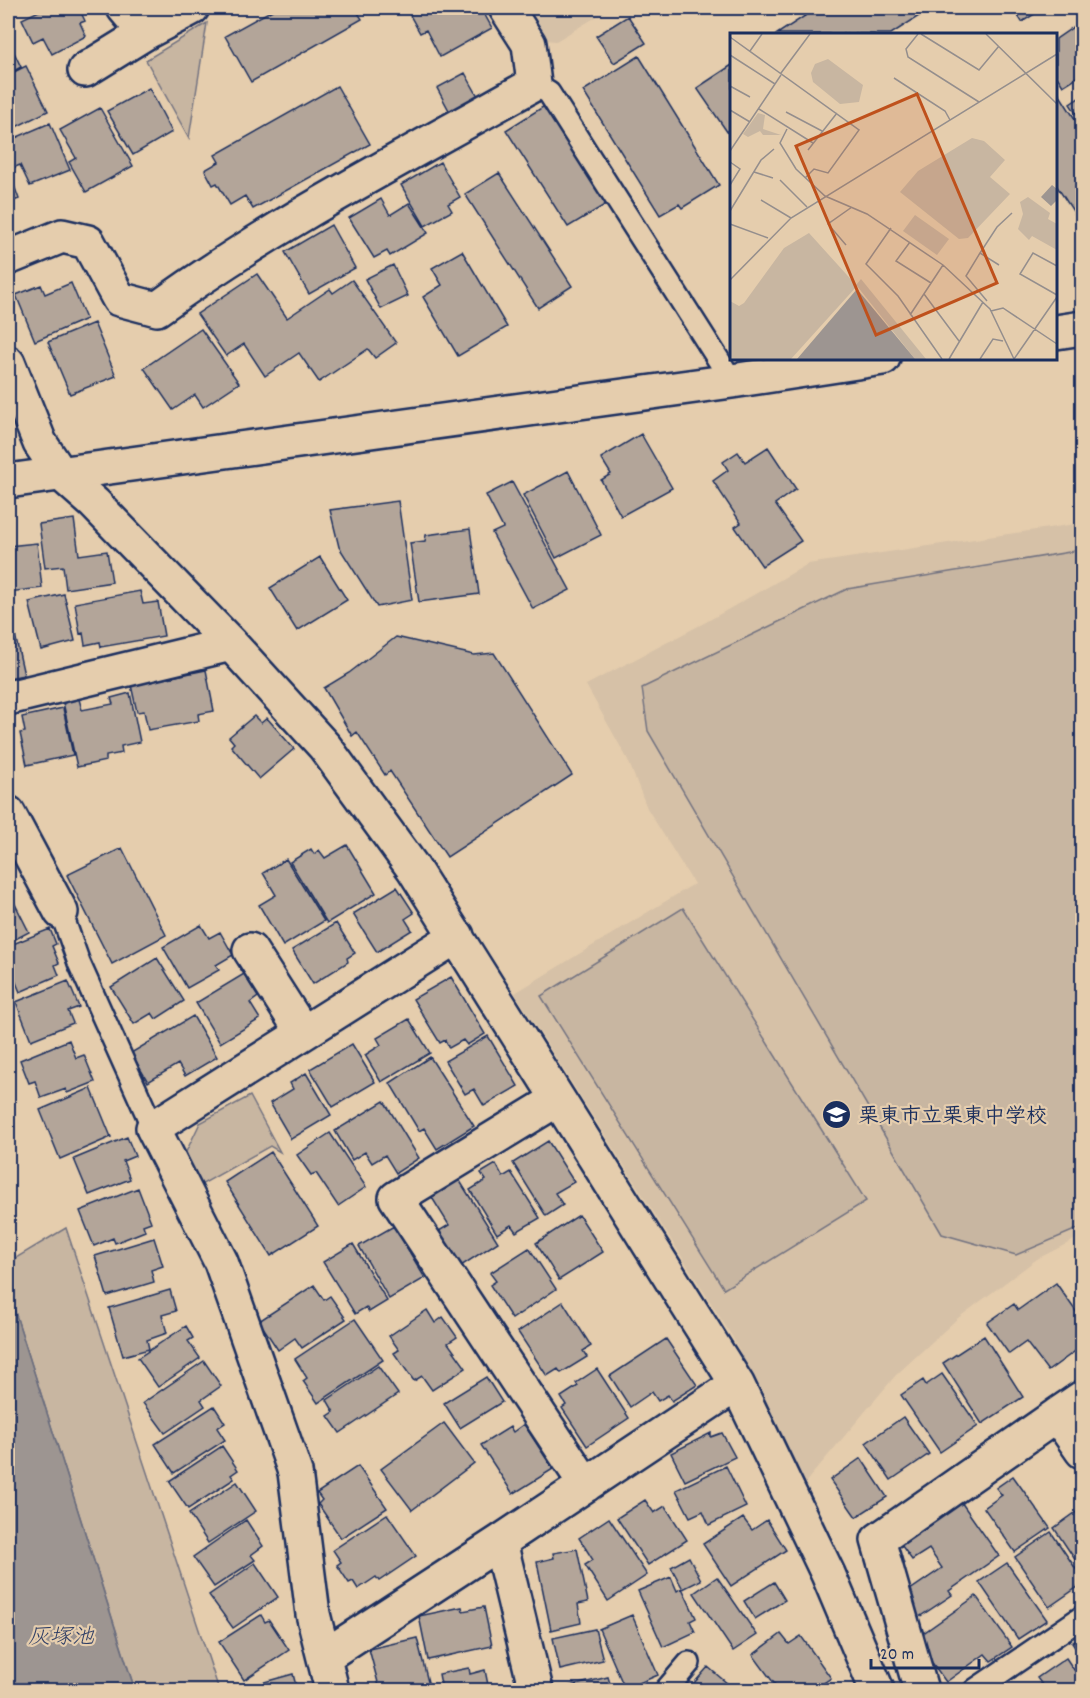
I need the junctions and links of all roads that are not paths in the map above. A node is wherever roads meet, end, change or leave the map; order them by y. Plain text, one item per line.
1 (124, 8) edge
2 (192, 8) edge
3 (506, 8) edge
4 (145, 33) junction
5 (85, 70) dead end
6 (534, 84) junction
7 (8, 258) edge
8 (1083, 328) edge
9 (1057, 333) edge
10 (870, 360) edge
11 (8, 363) edge
12 (732, 381) junction
13 (60, 473) junction
14 (8, 482) edge
15 (231, 644) junction
16 (8, 698) edge
17 (8, 813) edge
18 (61, 912) joint
19 (457, 936) junction
20 (250, 950) dead end
21 (303, 1033) junction
22 (558, 1099) junction
23 (153, 1128) junction
24 (737, 1384) junction
25 (1070, 1406) edge
26 (1083, 1451) edge
27 (586, 1485) junction
28 (500, 1542) junction
29 (1083, 1617) edge
30 (325, 1656) junction
31 (689, 1663) dead end
32 (332, 1690) edge
33 (536, 1690) edge
34 (666, 1690) edge
35 (877, 1690) edge
36 (921, 1690) edge
37 (975, 1690) edge

1 - 4 street
2 - 4 street
3 - 6 street
4 - 5 street
6 - 7 street
6 - 12 lane
8 - 9 street
10 - 12 street
11 - 13 street
12 - 13 street
13 - 14 street
13 - 15 street
15 - 16 street
15 - 19 street
17 - 18 street
18 - 23 lane
19 - 21 street
19 - 22 street
20 - 21 street
21 - 23 street
22 - 24 street
22 - 27 street
23 - 30 street
24 - 27 street
24 - 35 street
25 - 26 street
25 - 36 street
27 - 28 street
28 - 30 street
28 - 33 street
29 - 37 lane
30 - 32 street
31 - 34 lane

